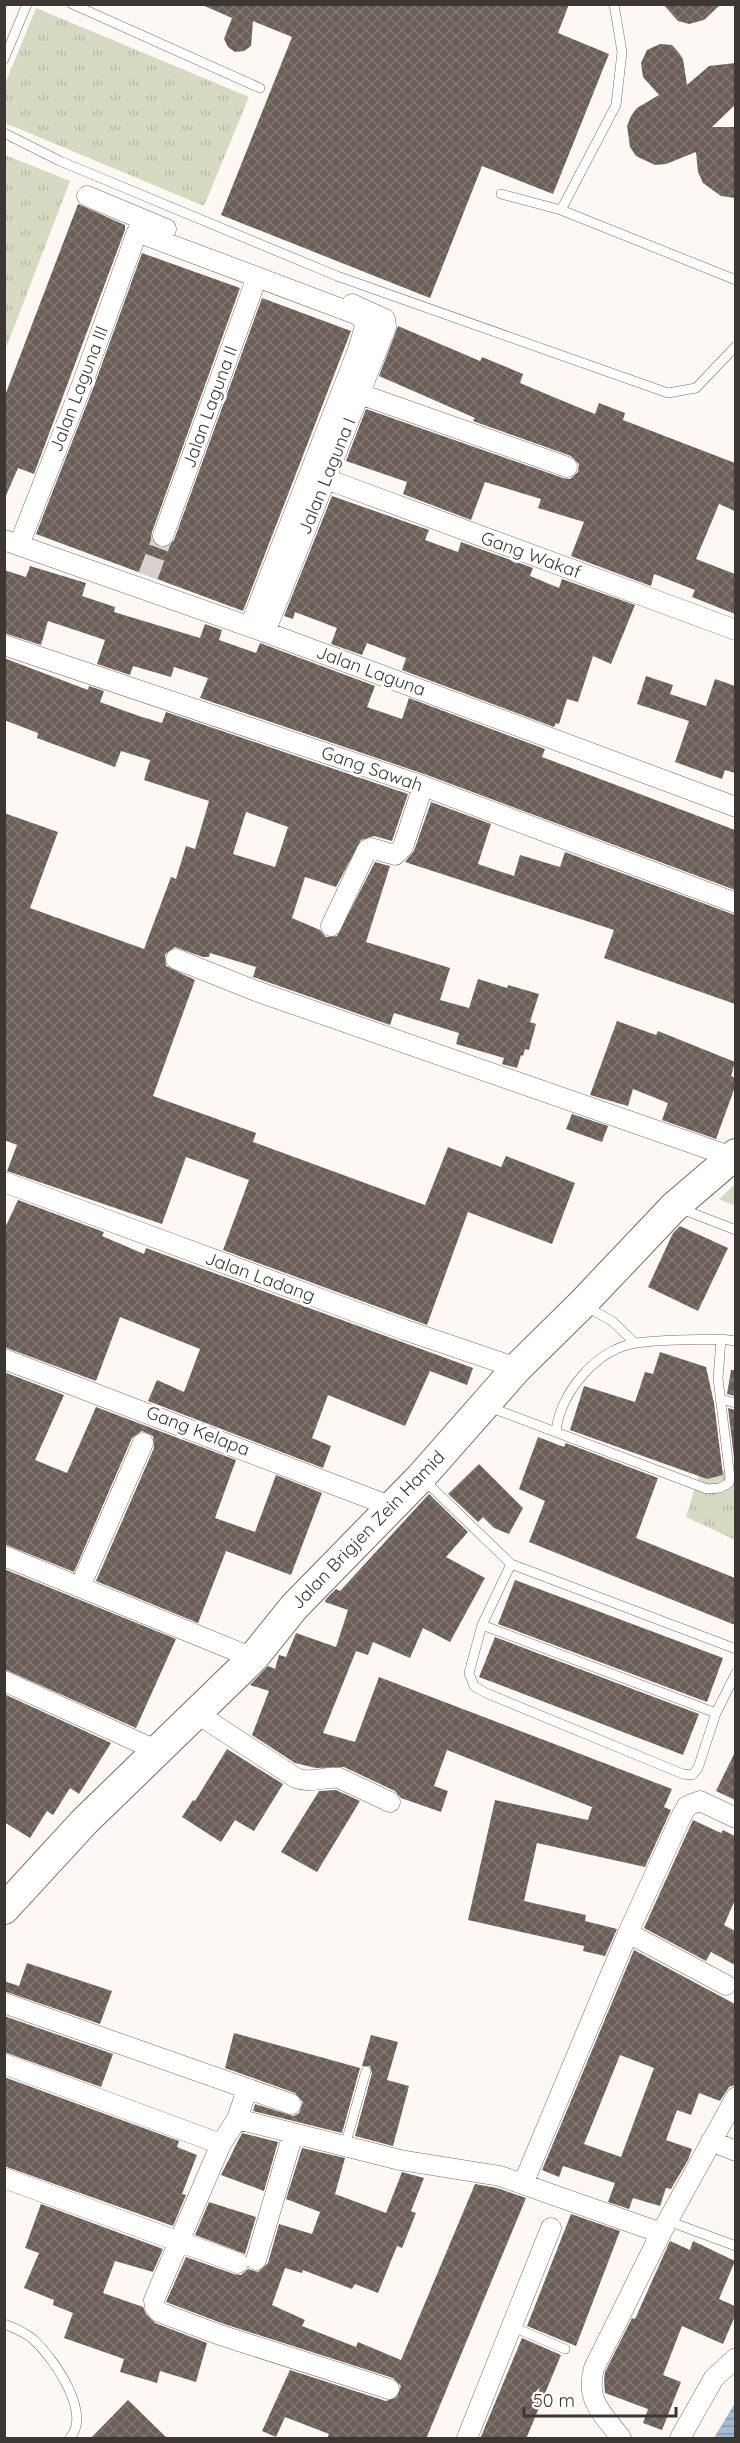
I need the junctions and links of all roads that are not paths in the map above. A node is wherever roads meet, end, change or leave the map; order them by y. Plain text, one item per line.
1 (27, 4) edge
2 (72, 4) edge
3 (614, 4) edge
4 (4, 59) edge
5 (260, 88) dead end
6 (4, 134) edge
7 (501, 194) dead end
8 (87, 196) dead end
9 (561, 210) junction
10 (257, 277) junction
11 (735, 280) edge
12 (735, 346) edge
13 (360, 394) junction
14 (567, 467) dead end
15 (326, 479) junction
16 (163, 537) tunnel mouth
17 (12, 542) edge
18 (257, 629) junction
19 (735, 630) edge
20 (4, 645) edge
21 (423, 786) junction
22 (735, 807) edge
23 (735, 903) edge
24 (331, 926) dead end
25 (176, 959) dead end
26 (734, 1155) edge
27 (4, 1182) edge
28 (674, 1207) junction
29 (735, 1230) edge
30 (582, 1304) junction
31 (721, 1339) junction
32 (735, 1341) edge
33 (635, 1343) junction
34 (4, 1359) edge
35 (518, 1368) junction
36 (720, 1399) junction
37 (735, 1403) edge
38 (484, 1405) junction
39 (556, 1432) junction
40 (143, 1443) dead end
41 (421, 1477) junction
42 (390, 1506) junction
43 (4, 1556) edge
44 (511, 1564) junction
45 (80, 1587) junction
46 (482, 1625) junction
47 (735, 1649) edge
48 (253, 1658) junction
49 (735, 1673) edge
50 (4, 1681) edge
51 (196, 1713) junction
52 (716, 1713) junction
53 (158, 1751) junction
54 (390, 1802) dead end
55 (735, 1818) edge
56 (4, 1909) edge
57 (628, 1933) junction
58 (726, 1985) dead end
59 (4, 2003) edge
60 (4, 2064) edge
61 (366, 2071) dead end
62 (247, 2090) junction
63 (735, 2097) edge
64 (291, 2104) dead end
65 (237, 2119) junction
66 (293, 2134) junction
67 (711, 2141) junction
68 (221, 2144) junction
69 (345, 2147) junction
70 (735, 2151) edge
71 (4, 2178) edge
72 (523, 2184) junction
73 (665, 2227) junction
74 (551, 2228) dead end
75 (180, 2243) junction
76 (735, 2246) edge
77 (4, 2324) edge
78 (513, 2327) junction
79 (566, 2349) dead end
80 (735, 2358) edge
81 (389, 2389) dead end
82 (70, 2439) edge
83 (467, 2439) edge
84 (621, 2439) edge
85 (680, 2439) edge

1 - 4 lane
2 - 5 lane
3 - 9 lane
6 - 12 lane
7 - 9 lane
8 - 13 street, Jalan Laguna I
9 - 11 lane
10 - 16 street, Jalan Laguna II
10 - 17 street, Jalan Laguna III
10 - 18 street
13 - 14 street
13 - 15 street, Jalan Laguna I
15 - 18 street, Jalan Laguna I
15 - 19 street, Gang Wakaf
17 - 18 street, Jalan Laguna
18 - 22 street, Jalan Laguna
20 - 21 street, Gang Sawah
21 - 23 street, Gang Sawah
21 - 24 street
25 - 26 street
26 - 28 main road, Jalan Brigjen Zein Hamid
27 - 35 street, Jalan Ladang
28 - 29 lane
28 - 30 main road, Jalan Brigjen Zein Hamid
30 - 33 lane
30 - 35 main road, Jalan Brigjen Zein Hamid
31 - 32 lane
31 - 33 lane
31 - 36 lane
33 - 39 lane
34 - 42 street, Gang Kelapa
35 - 38 main road, Jalan Brigjen Zein Hamid
36 - 37 lane
36 - 39 lane
38 - 39 lane
38 - 41 main road, Jalan Brigjen Zein Hamid
40 - 45 street
41 - 42 main road, Jalan Brigjen Zein Hamid
41 - 44 lane
42 - 48 main road, Jalan Brigjen Zein Hamid
43 - 45 street
44 - 46 lane
44 - 47 lane
45 - 48 street
46 - 52 lane
46 - 52 lane
48 - 51 main road, Jalan Brigjen Zein Hamid
49 - 52 lane
50 - 53 street
51 - 53 main road, Jalan Brigjen Zein Hamid
51 - 54 street
53 - 56 main road, Jalan Brigjen Zein Hamid
55 - 57 street
57 - 58 street
57 - 72 street
59 - 62 street
60 - 68 street
61 - 69 lane
62 - 64 street
62 - 65 street
63 - 67 street
65 - 66 street
65 - 68 street
66 - 69 street
66 - 75 street
67 - 70 street
67 - 73 street
68 - 75 street
69 - 72 street
71 - 75 street
72 - 73 street
73 - 76 lane
73 - 84 street
74 - 78 street
75 - 81 street
77 - 82 lane
78 - 79 lane
78 - 83 street
80 - 85 street

